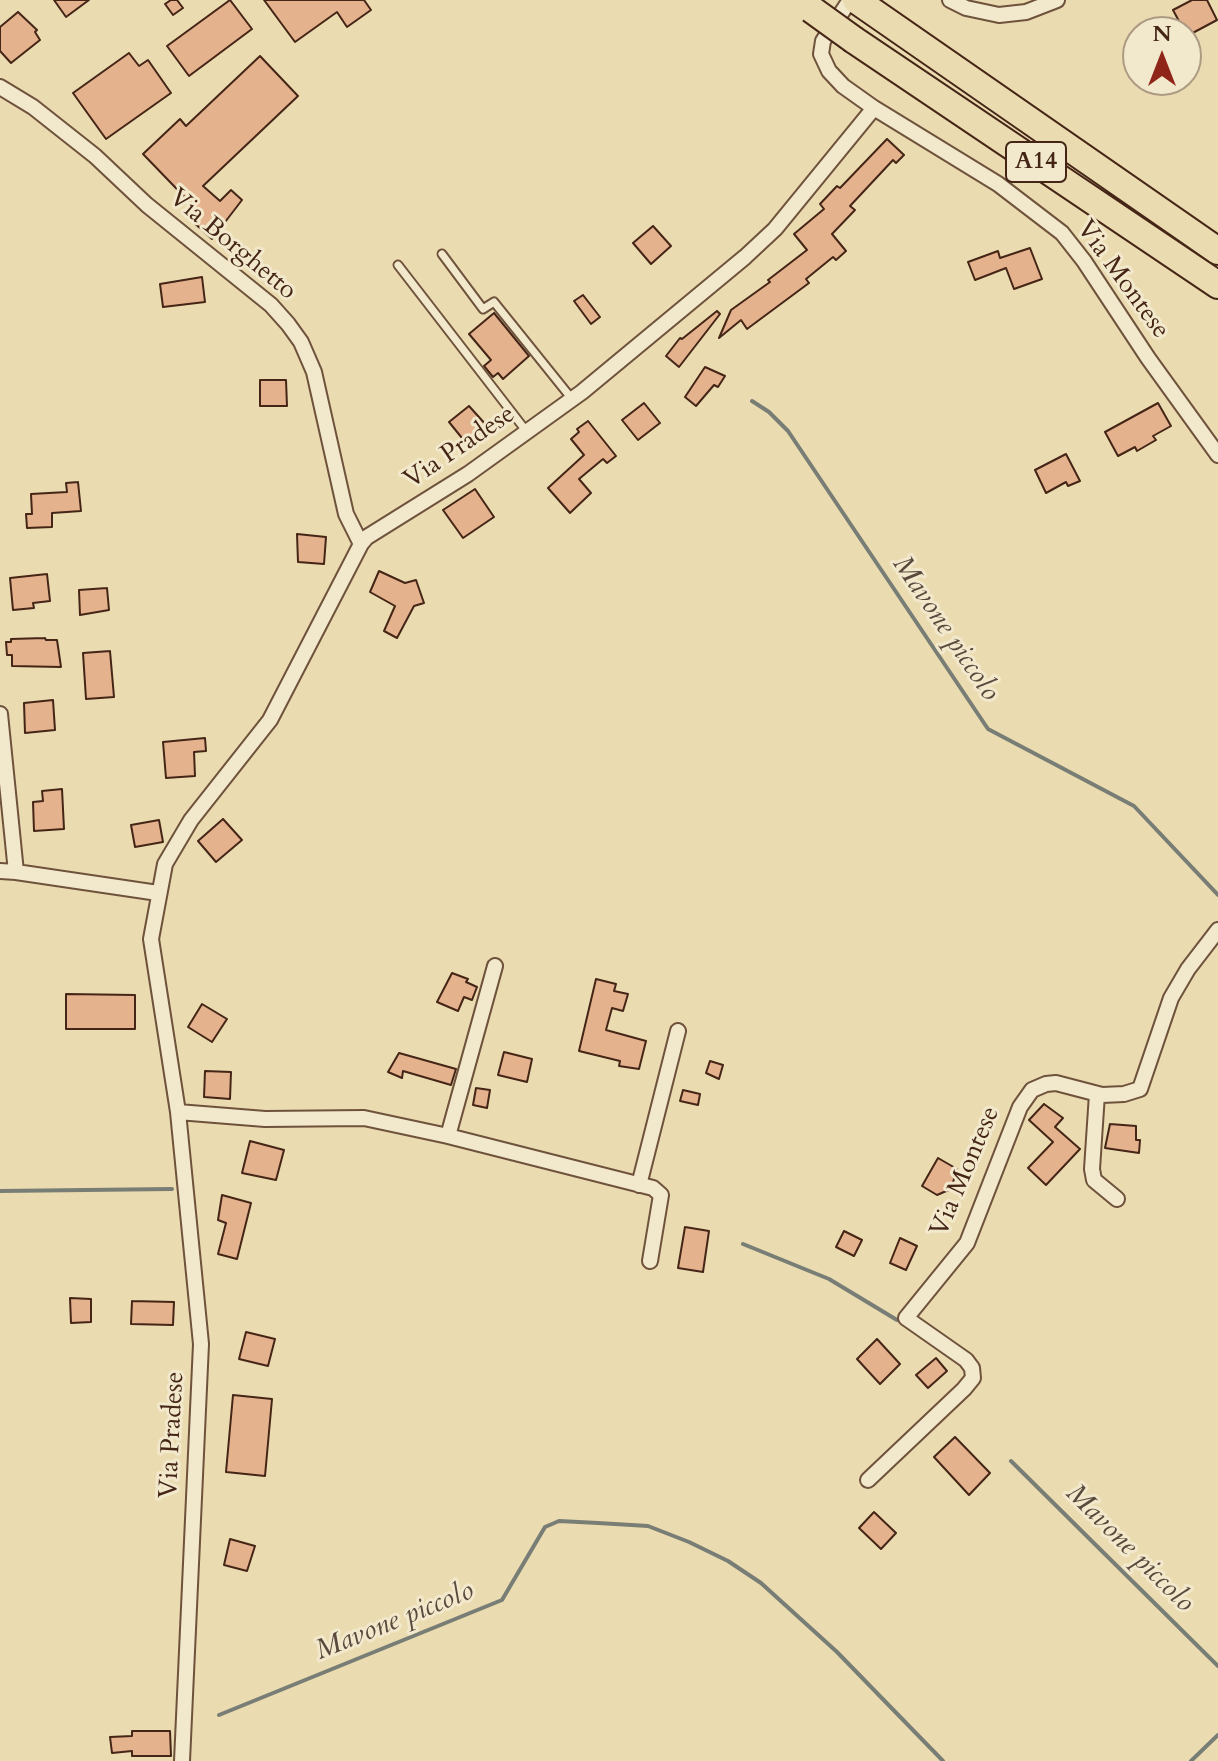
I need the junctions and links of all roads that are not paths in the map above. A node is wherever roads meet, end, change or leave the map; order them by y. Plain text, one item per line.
1 (950, 0) edge
2 (1057, 0) edge
3 (857, 2) edge
4 (805, 4) edge
5 (0, 87) edge
6 (874, 108) junction
7 (1218, 251) edge
8 (442, 254) dead end
9 (398, 265) dead end
10 (1218, 285) edge
11 (572, 399) junction
12 (527, 432) junction
13 (1218, 455) edge
14 (361, 544) junction
15 (0, 714) edge
16 (0, 871) edge
17 (16, 872) junction
18 (158, 893) junction
19 (1218, 930) edge
20 (495, 966) dead end
21 (678, 1031) dead end
22 (1097, 1094) junction
23 (178, 1112) junction
24 (448, 1136) junction
25 (639, 1185) junction
26 (1117, 1199) dead end
27 (650, 1261) dead end
28 (868, 1480) dead end
29 (182, 1761) edge

1 - 2 street
3 - 6 street, Via Montese
3 - 7 highway, A14
4 - 10 highway, A14, bridge
5 - 14 street, Via Borghetto
6 - 11 street, Via Pradese
6 - 13 street, Via Montese
8 - 11 lane
9 - 12 lane
11 - 12 street, Via Pradese
12 - 14 street, Via Pradese
14 - 18 street, Via Pradese
15 - 17 street
16 - 17 street
17 - 18 street
18 - 23 street, Via Pradese
19 - 22 street, Via Montese
20 - 24 street
21 - 25 street
22 - 26 street
22 - 28 street, Via Montese
23 - 24 street
23 - 29 street, Via Pradese
24 - 25 street
25 - 27 street

